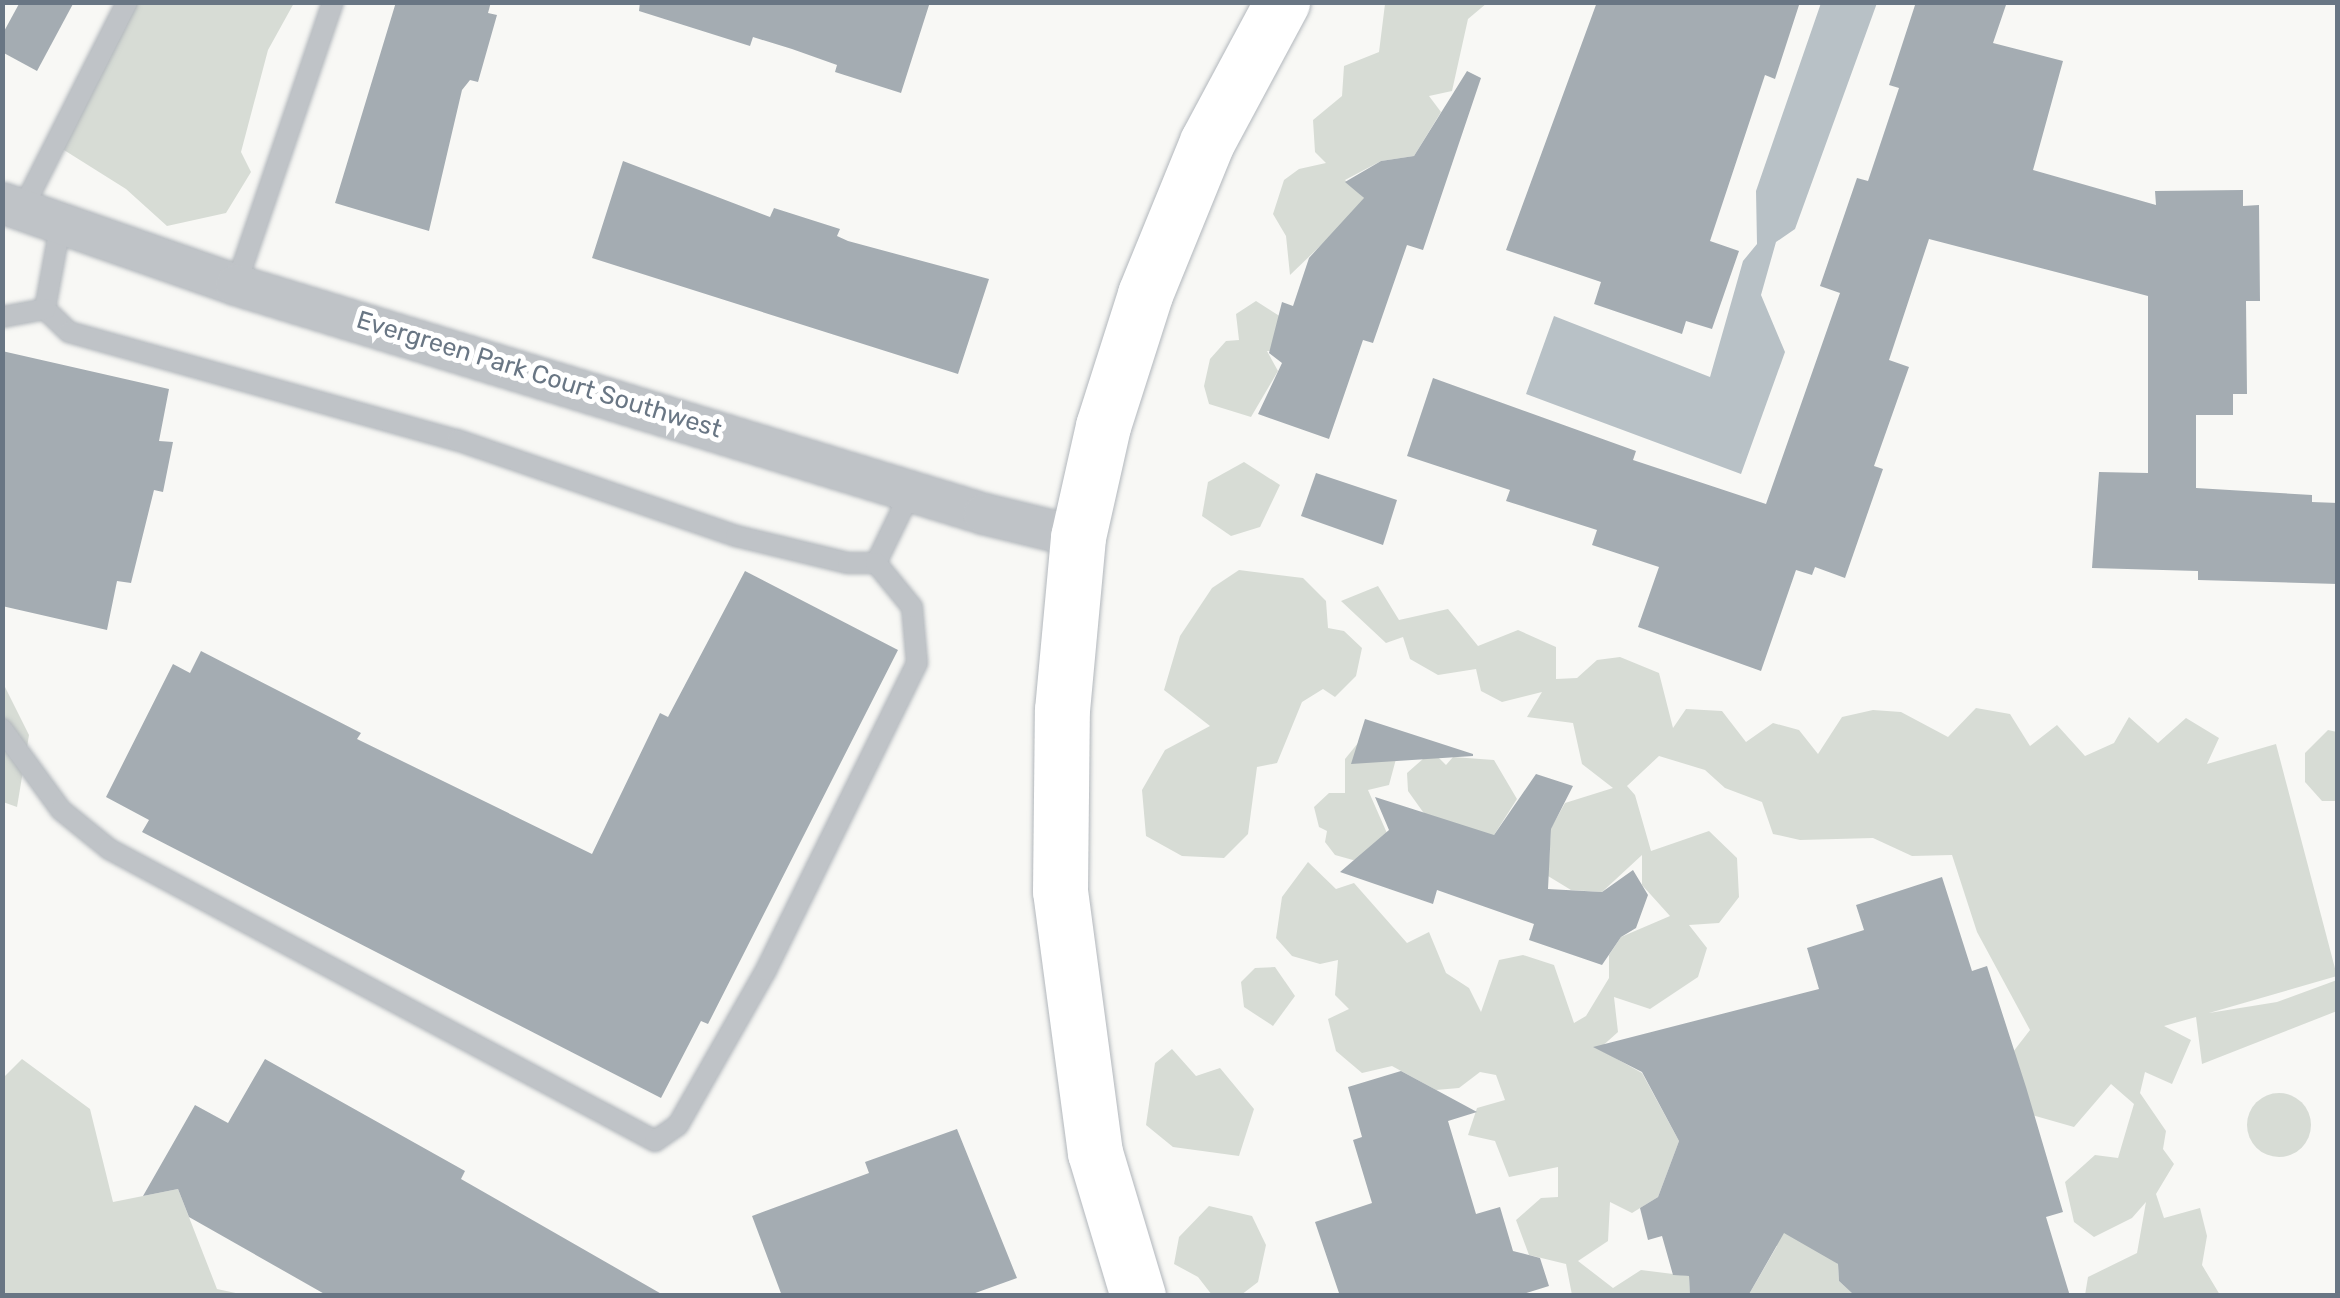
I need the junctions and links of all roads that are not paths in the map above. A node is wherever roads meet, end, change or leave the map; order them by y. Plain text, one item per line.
1 (127, 2) edge
2 (333, 2) edge
3 (1282, 2) edge
4 (12, 208) edge
5 (60, 227) junction
6 (236, 285) junction
7 (45, 309) junction
8 (2, 317) edge
9 (911, 491) junction
10 (1078, 537) junction
11 (876, 563) junction
12 (2, 730) edge
13 (1138, 1296) edge

1 - 4 lane
2 - 6 lane
3 - 10 street
4 - 5 street, Evergreen Park Court Southwest
5 - 6 street, Evergreen Park Court Southwest
5 - 7 lane
6 - 9 street, Evergreen Park Court Southwest
7 - 8 lane
7 - 11 lane
9 - 10 street, Evergreen Park Court Southwest
9 - 11 lane
10 - 13 street
11 - 12 lane

